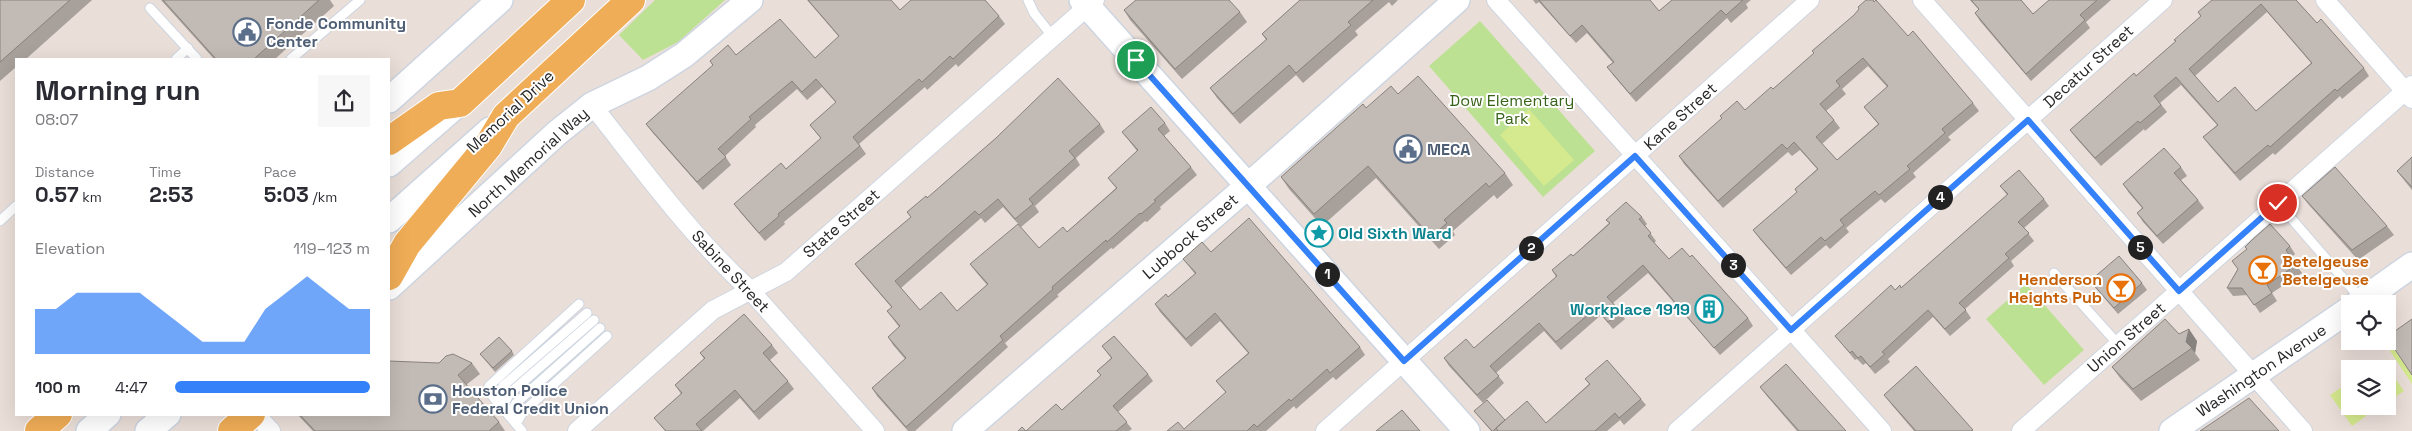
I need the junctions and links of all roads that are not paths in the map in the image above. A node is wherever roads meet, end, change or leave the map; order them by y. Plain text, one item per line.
1 (360, 0) edge
2 (500, 0) edge
3 (571, 0) edge
4 (631, 0) edge
5 (750, 0) edge
6 (1028, 0) edge
7 (1458, 0) edge
8 (1496, 0) edge
9 (1810, 0) edge
10 (1922, 0) edge
11 (2162, 0) edge
12 (2325, 0) edge
13 (1088, 2) edge
14 (150, 8) dead end
15 (1053, 37) junction
16 (188, 48) junction
17 (177, 58) edge
18 (196, 58) edge
19 (292, 58) edge
20 (2410, 92) edge
21 (390, 99) edge
22 (460, 102) junction
23 (592, 105) junction
24 (506, 116) junction
25 (2028, 120) junction
26 (390, 140) edge
27 (1635, 156) junction
28 (390, 163) edge
29 (1248, 186) junction
30 (2278, 203) junction
31 (15, 207) edge
32 (390, 219) edge
33 (0, 221) edge
34 (2412, 265) edge
35 (2054, 273) dead end
36 (390, 274) edge
37 (390, 286) edge
38 (750, 290) junction
39 (2179, 291) junction
40 (2349, 295) edge
41 (2369, 295) edge
42 (579, 304) dead end
43 (587, 313) dead end
44 (2341, 315) edge
45 (594, 320) dead end
46 (600, 328) dead end
47 (1791, 330) junction
48 (607, 336) dead end
49 (2118, 344) junction
50 (1404, 361) junction
51 (2254, 376) junction
52 (499, 404) junction
53 (56, 416) edge
54 (105, 416) edge
55 (166, 416) edge
56 (249, 416) edge
57 (258, 416) edge
58 (509, 416) junction
59 (519, 427) edge
60 (1875, 427) edge
61 (39, 431) edge
62 (89, 431) edge
63 (148, 431) edge
64 (232, 431) edge
65 (271, 431) edge
66 (577, 431) edge
67 (875, 431) edge
68 (965, 431) edge
69 (1325, 431) edge
70 (1467, 431) edge
71 (1677, 431) edge
72 (2021, 431) edge
73 (2172, 431) edge
74 (2303, 431) edge

1 - 19 lane
2 - 21 street
3 - 22 main road
4 - 24 main road, Memorial Drive
5 - 23 street, North Memorial Way
6 - 15 lane
7 - 29 street, Lubbock Street
8 - 27 street
9 - 27 street, Kane Street
10 - 25 street
11 - 25 street, Decatur Street
12 - 20 street
13 - 15 street, State Street
13 - 29 street
14 - 16 lane
15 - 38 street, State Street
16 - 17 lane
16 - 18 lane
20 - 30 street, Union Street
22 - 26 main road
22 - 28 street
23 - 37 street, North Memorial Way
23 - 38 street, Sabine Street
24 - 32 street, Memorial Drive
24 - 36 main road
25 - 39 street
25 - 47 street, Decatur Street
27 - 47 street
27 - 50 street, Kane Street
29 - 50 street
29 - 68 street, Lubbock Street
30 - 39 street, Union Street
30 - 40 lane
31 - 33 lane
34 - 41 street, Washington Avenue
35 - 49 lane
38 - 66 street, State Street
38 - 67 street, Sabine Street
39 - 49 street, Union Street
39 - 51 street
42 - 52 lane
43 - 52 lane
44 - 51 street, Washington Avenue
45 - 52 lane
46 - 58 lane
47 - 60 street
47 - 71 street, Decatur Street
48 - 59 lane
49 - 72 street, Union Street
50 - 69 street, Kane Street
50 - 70 street
51 - 73 street, Washington Avenue
51 - 74 street
52 - 58 lane
53 - 61 main road
54 - 62 street
55 - 63 street
56 - 64 main road
57 - 65 street
58 - 59 lane

